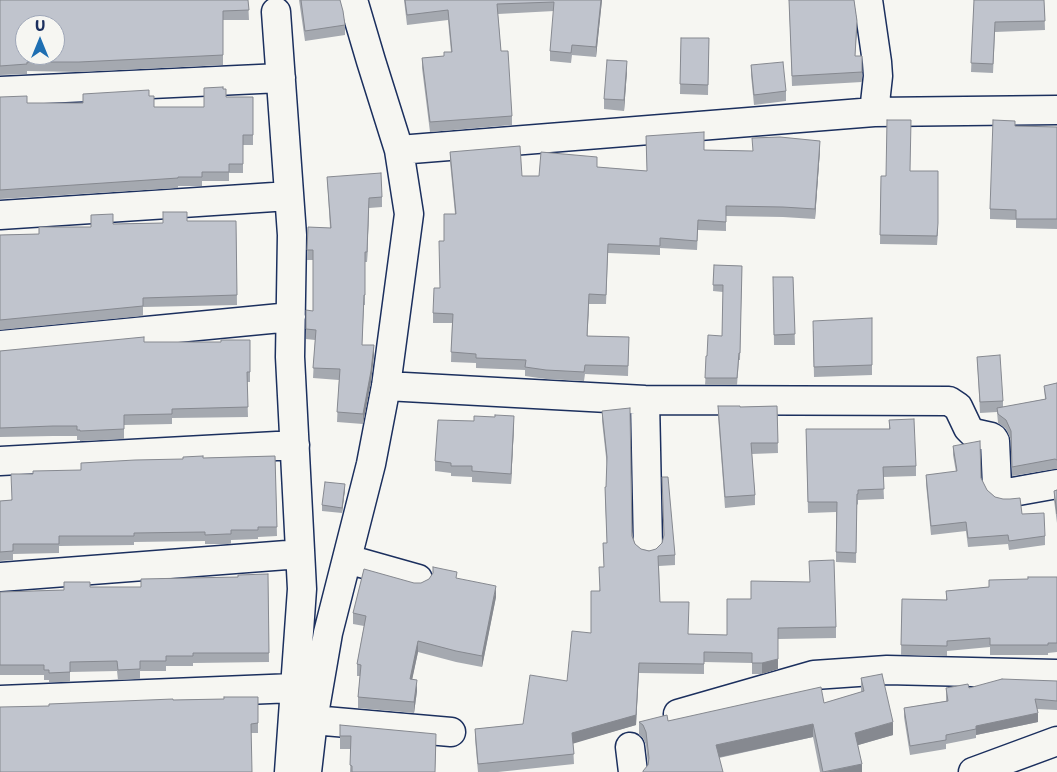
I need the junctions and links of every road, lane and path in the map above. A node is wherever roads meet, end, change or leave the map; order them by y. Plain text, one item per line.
1 (353, 0) edge
2 (868, 0) edge
3 (276, 12) dead end
4 (281, 78) junction
5 (0, 91) edge
6 (1057, 110) edge
7 (874, 112) junction
8 (399, 150) junction
9 (289, 196) junction
10 (0, 215) edge
11 (291, 317) junction
12 (0, 345) edge
13 (386, 386) junction
14 (645, 400) junction
15 (295, 445) junction
16 (0, 461) edge
17 (1057, 484) edge
18 (648, 546) dead end
19 (300, 554) junction
20 (347, 559) junction
21 (0, 577) edge
22 (418, 579) dead end
23 (1057, 674) edge
24 (294, 688) junction
25 (0, 700) edge
26 (678, 714) dead end
27 (314, 720) junction
28 (451, 732) dead end
29 (1057, 741) edge
30 (289, 772) edge
31 (307, 772) edge
32 (973, 772) edge

1 - 8 street
2 - 7 street
3 - 4 street
4 - 5 street
4 - 9 street
6 - 7 street
7 - 8 street
8 - 13 street
9 - 10 street
9 - 11 street
11 - 12 street
11 - 15 street
13 - 14 street
13 - 20 street
14 - 17 street
14 - 18 street
15 - 16 street
15 - 19 street
19 - 21 street
19 - 24 street
20 - 22 street
20 - 27 street
23 - 26 street
24 - 25 street
24 - 30 street
27 - 28 street
27 - 31 street
29 - 32 street

